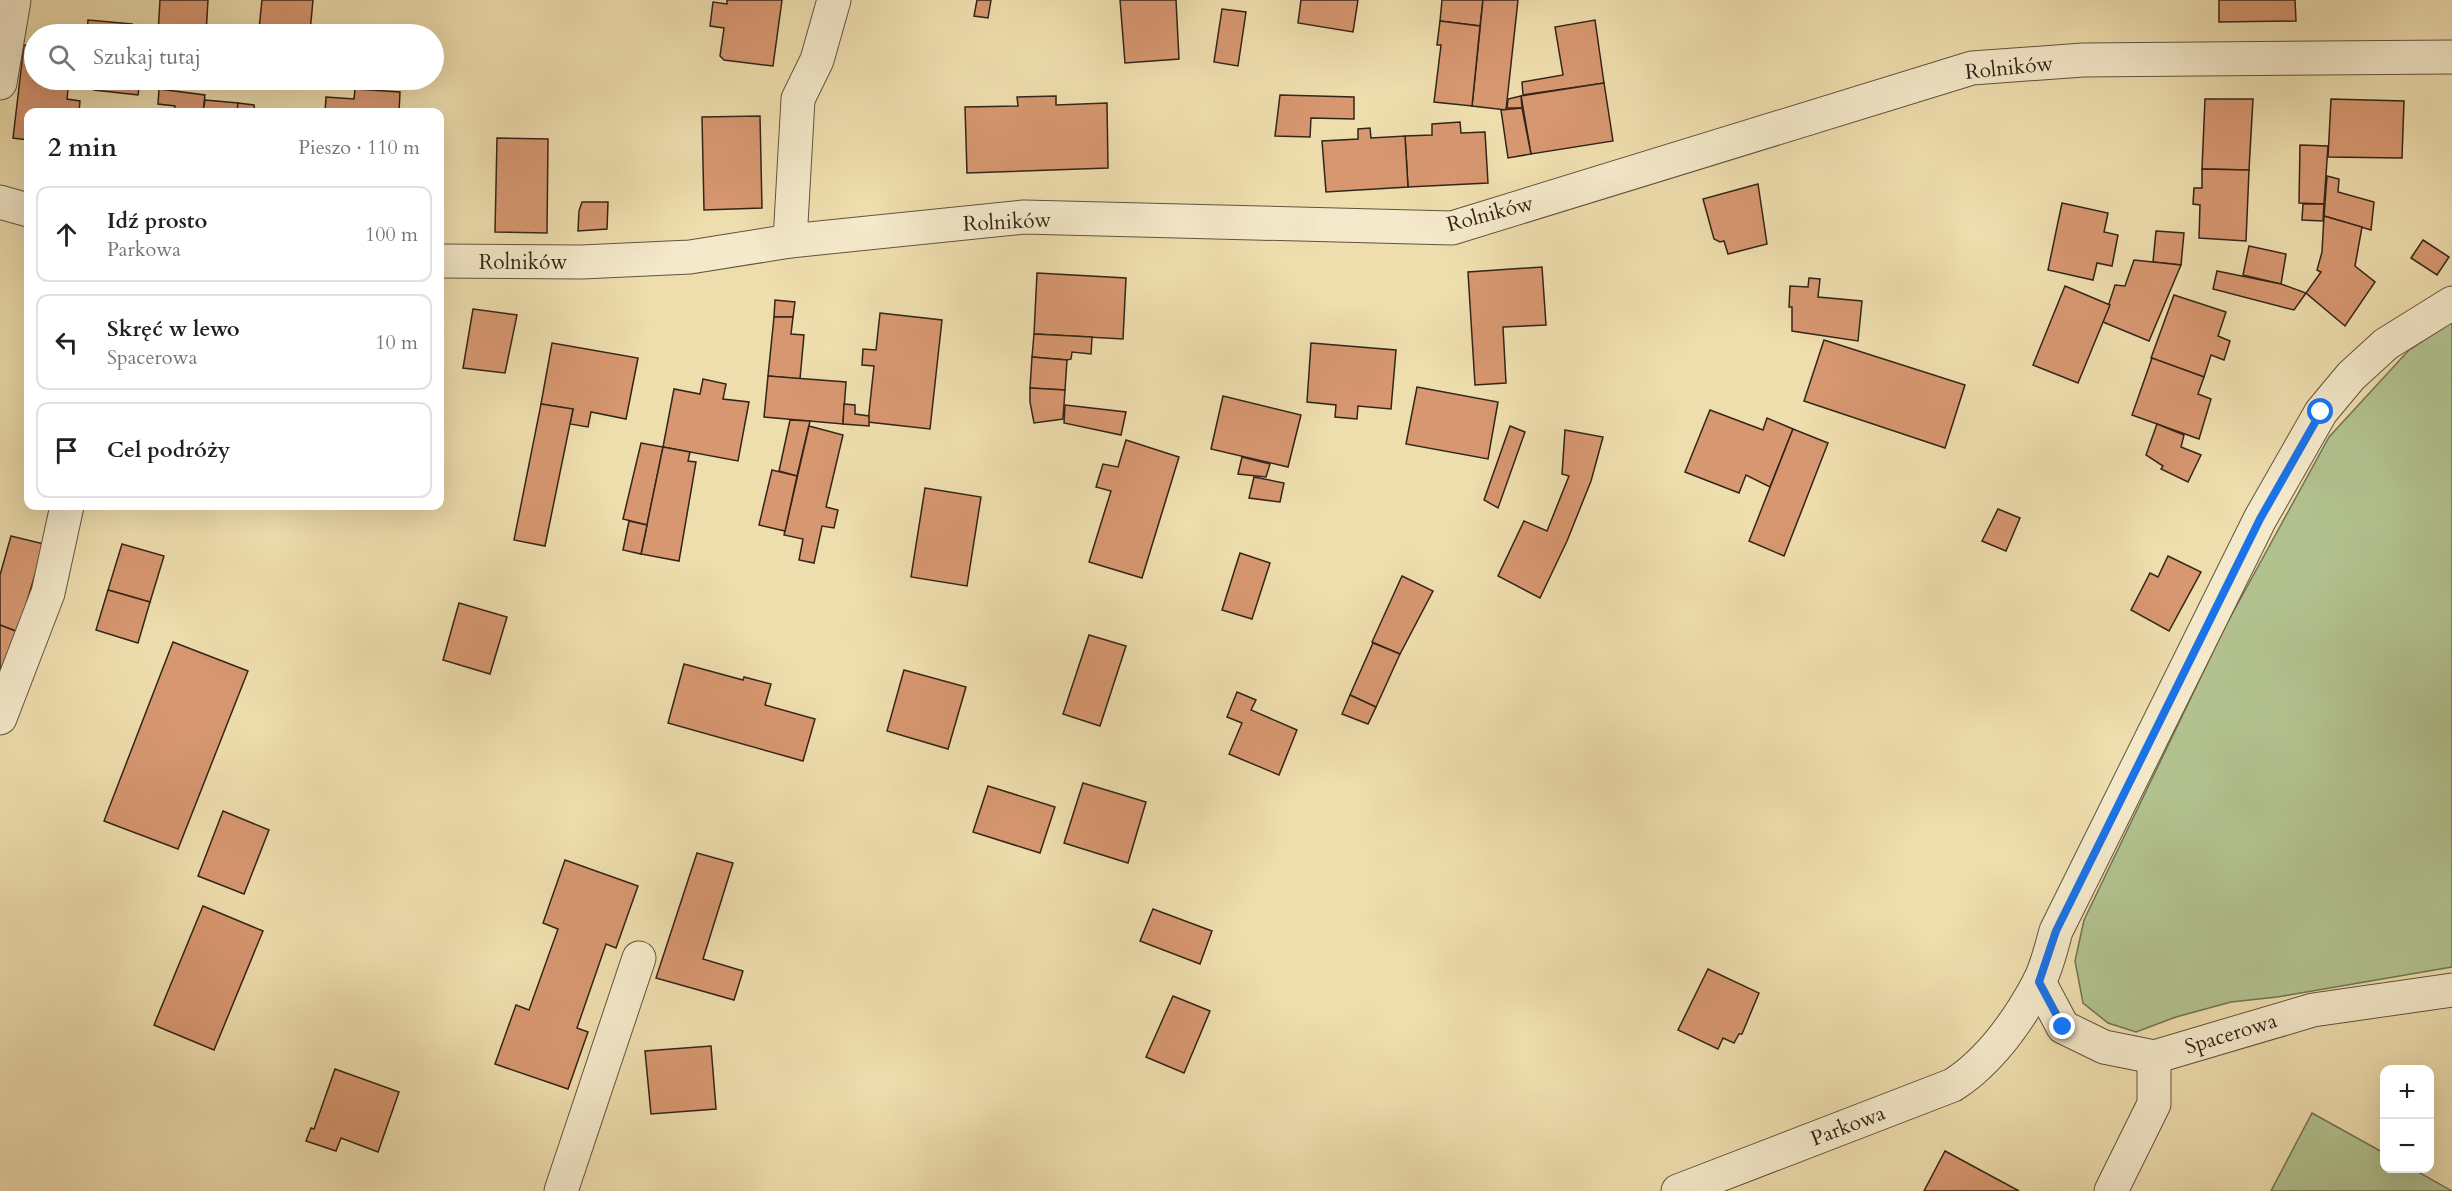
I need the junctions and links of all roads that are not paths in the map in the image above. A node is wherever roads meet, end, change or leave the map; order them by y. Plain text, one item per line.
1 (14, 0) edge
2 (834, 0) edge
3 (2452, 57) edge
4 (0, 83) edge
5 (0, 202) edge
6 (24, 209) edge
7 (790, 241) junction
8 (444, 261) edge
9 (2452, 303) edge
10 (67, 510) edge
11 (0, 718) edge
12 (639, 958) dead end
13 (2039, 982) junction
14 (2452, 990) edge
15 (2063, 1027) junction
16 (2002, 1038) junction
17 (2154, 1056) junction
18 (561, 1191) edge
19 (1678, 1191) edge
20 (2110, 1191) edge

1 - 4 street
2 - 7 street
3 - 7 street, Rolników
5 - 6 street
7 - 8 street, Rolników
9 - 13 street, Parkowa
10 - 11 street
12 - 18 street
13 - 15 street
13 - 16 street, Parkowa
14 - 17 street, Spacerowa
15 - 16 street, Parkowa
15 - 17 street, Spacerowa
16 - 19 street, Parkowa
17 - 20 street

